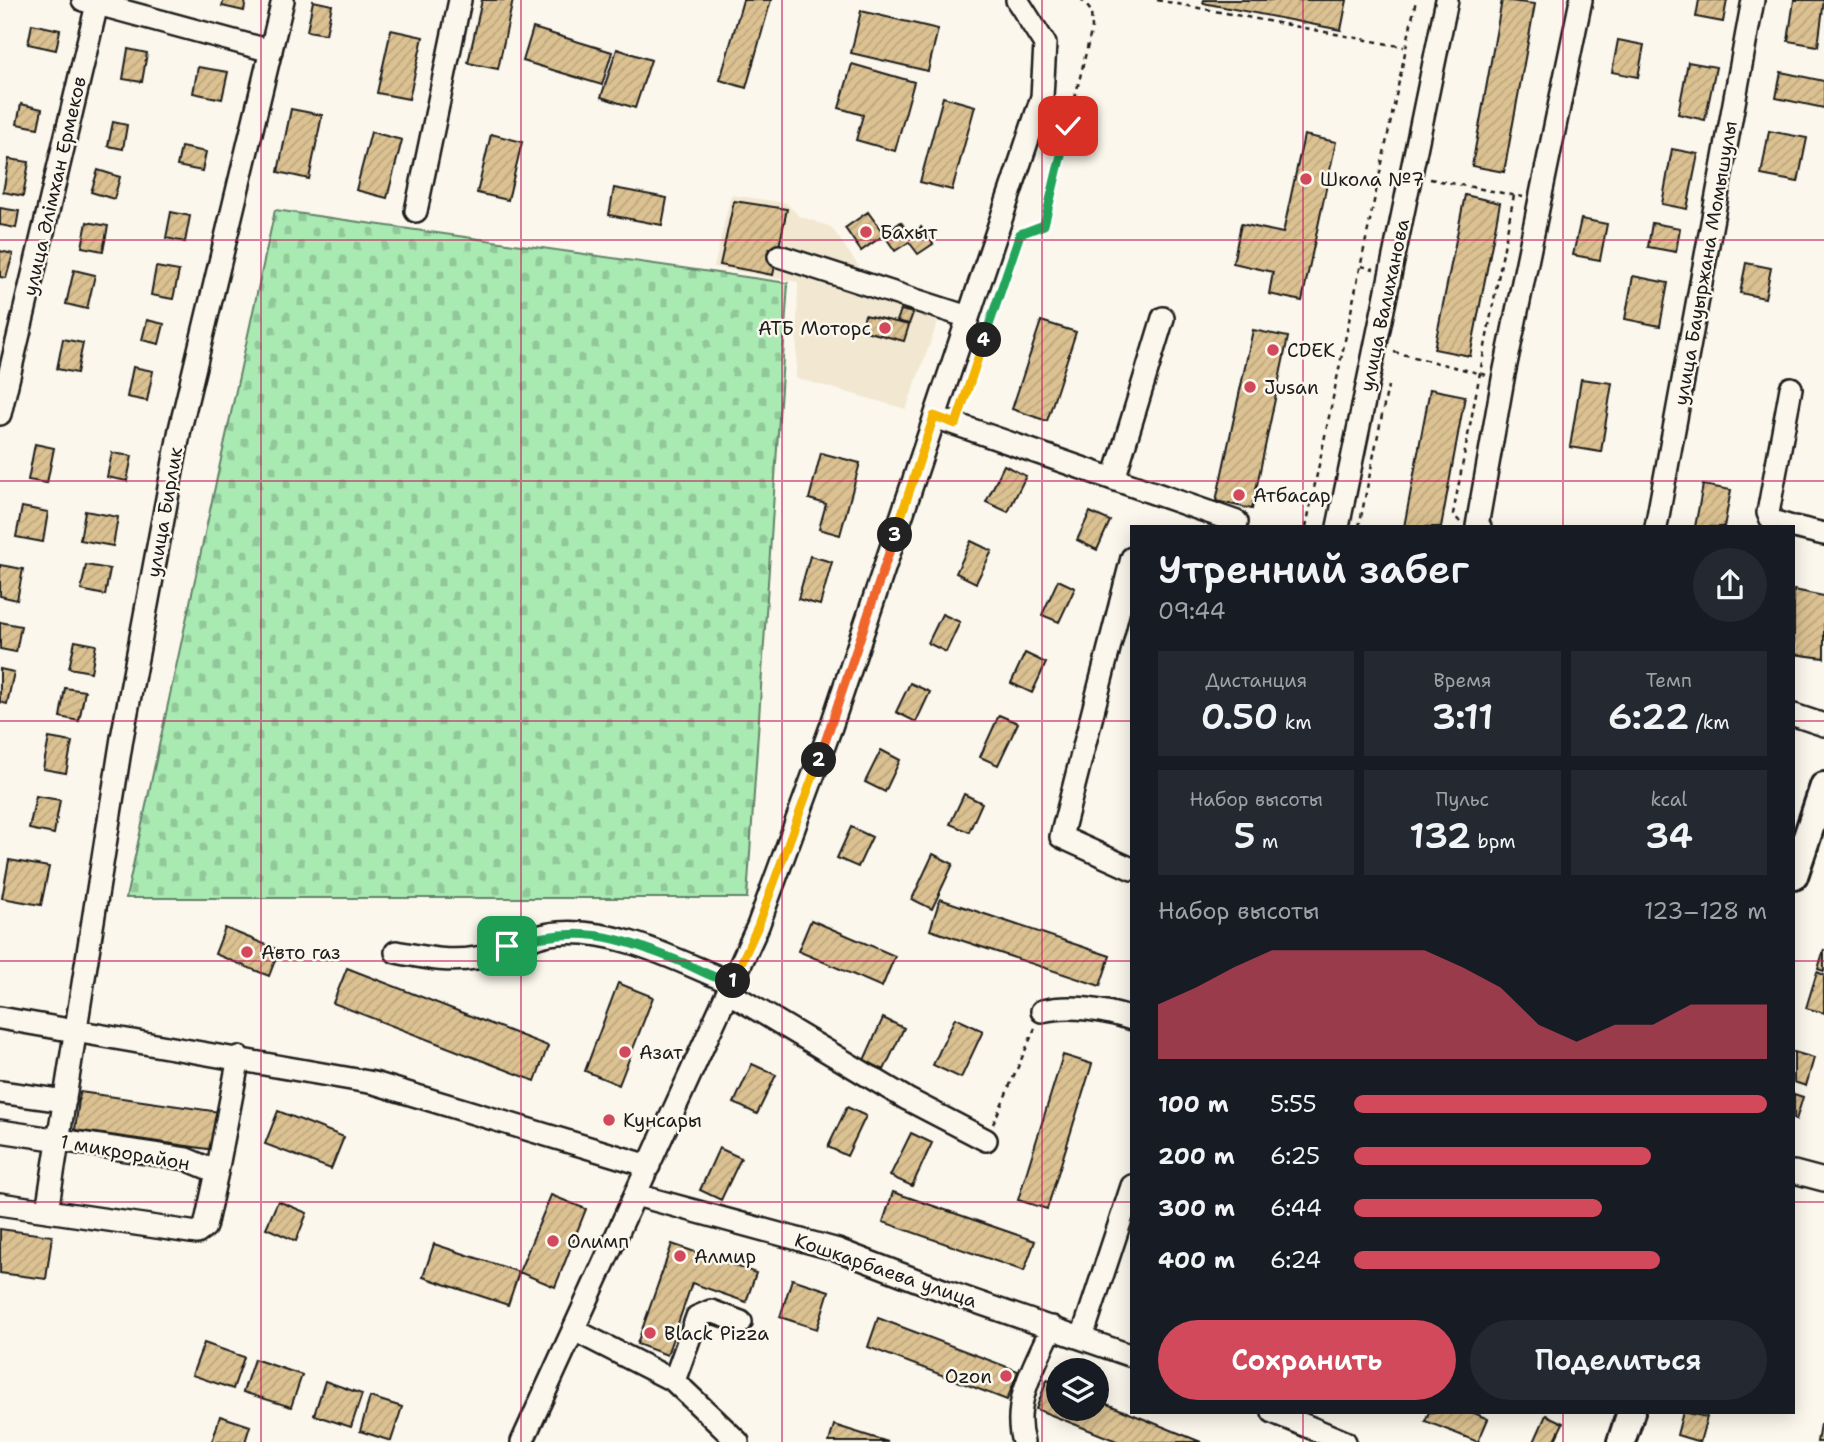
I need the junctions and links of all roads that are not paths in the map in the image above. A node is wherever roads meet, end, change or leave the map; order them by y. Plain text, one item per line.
1 (283, 0) edge
2 (460, 0) edge
3 (1017, 0) edge
4 (1447, 0) edge
5 (1581, 0) edge
6 (1753, 0) edge
7 (93, 1) edge
8 (271, 51) junction
9 (416, 211) dead end
10 (779, 256) dead end
11 (968, 317) junction
12 (1163, 318) dead end
13 (4, 384) edge
14 (1791, 388) dead end
15 (0, 414) edge
16 (934, 416) junction
17 (1114, 479) junction
18 (1237, 522) dead end
19 (1338, 525) edge
20 (1478, 525) edge
21 (1656, 525) edge
22 (1786, 525) edge
23 (1795, 527) edge
24 (1824, 534) edge
25 (1130, 566) edge
26 (1795, 715) edge
27 (1824, 725) edge
28 (1824, 786) edge
29 (1130, 868) edge
30 (1795, 873) edge
31 (396, 952) dead end
32 (730, 987) junction
33 (1042, 1011) road end
34 (0, 1018) edge
35 (1130, 1018) edge
36 (75, 1030) junction
37 (239, 1057) junction
38 (0, 1092) edge
39 (65, 1101) junction
40 (0, 1130) edge
41 (58, 1140) junction
42 (986, 1140) road end
43 (649, 1166) junction
44 (217, 1171) junction
45 (1795, 1172) edge
46 (1824, 1180) edge
47 (1130, 1192) edge
48 (636, 1195) junction
49 (0, 1204) edge
50 (47, 1211) junction
51 (741, 1322) dead end
52 (1052, 1327) junction
53 (573, 1330) junction
54 (1082, 1337) junction
55 (1130, 1355) edge
56 (674, 1381) junction
57 (1276, 1414) edge
58 (1629, 1414) edge
59 (1305, 1435) edge
60 (522, 1442) edge
61 (738, 1442) edge
62 (1023, 1442) edge
63 (1345, 1442) edge
64 (1621, 1442) edge

1 - 8 street, улица Бирлик
2 - 9 street
3 - 11 street
4 - 19 street, улица Валиханова
5 - 20 street
6 - 21 street, улица Бауыржана Момышулы
7 - 8 street
7 - 13 street, улица Әлімхан Ермеков
8 - 36 street, улица Бирлик
10 - 11 street
11 - 16 street
12 - 17 street
13 - 15 street, улица Әлімхан Ермеков
14 - 22 street
16 - 17 street
16 - 32 street
17 - 18 street
23 - 24 street
25 - 29 street
26 - 27 street
28 - 30 main road
31 - 32 street
32 - 42 street
32 - 43 street
33 - 35 street
34 - 36 street
36 - 37 street
36 - 39 street, улица Бирлик
37 - 43 street
37 - 44 street, 1 микрорайон
38 - 39 street
39 - 41 street, улица Бирлик
40 - 41 street, 1 микрорайон
41 - 44 street, 1 микрорайон
41 - 50 street, улица Бирлик
43 - 48 street
44 - 50 street
45 - 46 street
47 - 54 street
48 - 52 street, Кошкарбаева улица
48 - 53 street
49 - 50 street
51 - 56 street
52 - 54 street, Кошкарбаева улица
52 - 62 street
53 - 56 street
53 - 60 street
54 - 55 street, Кошкарбаева улица
56 - 61 street
57 - 59 street
58 - 64 main road
59 - 63 street

